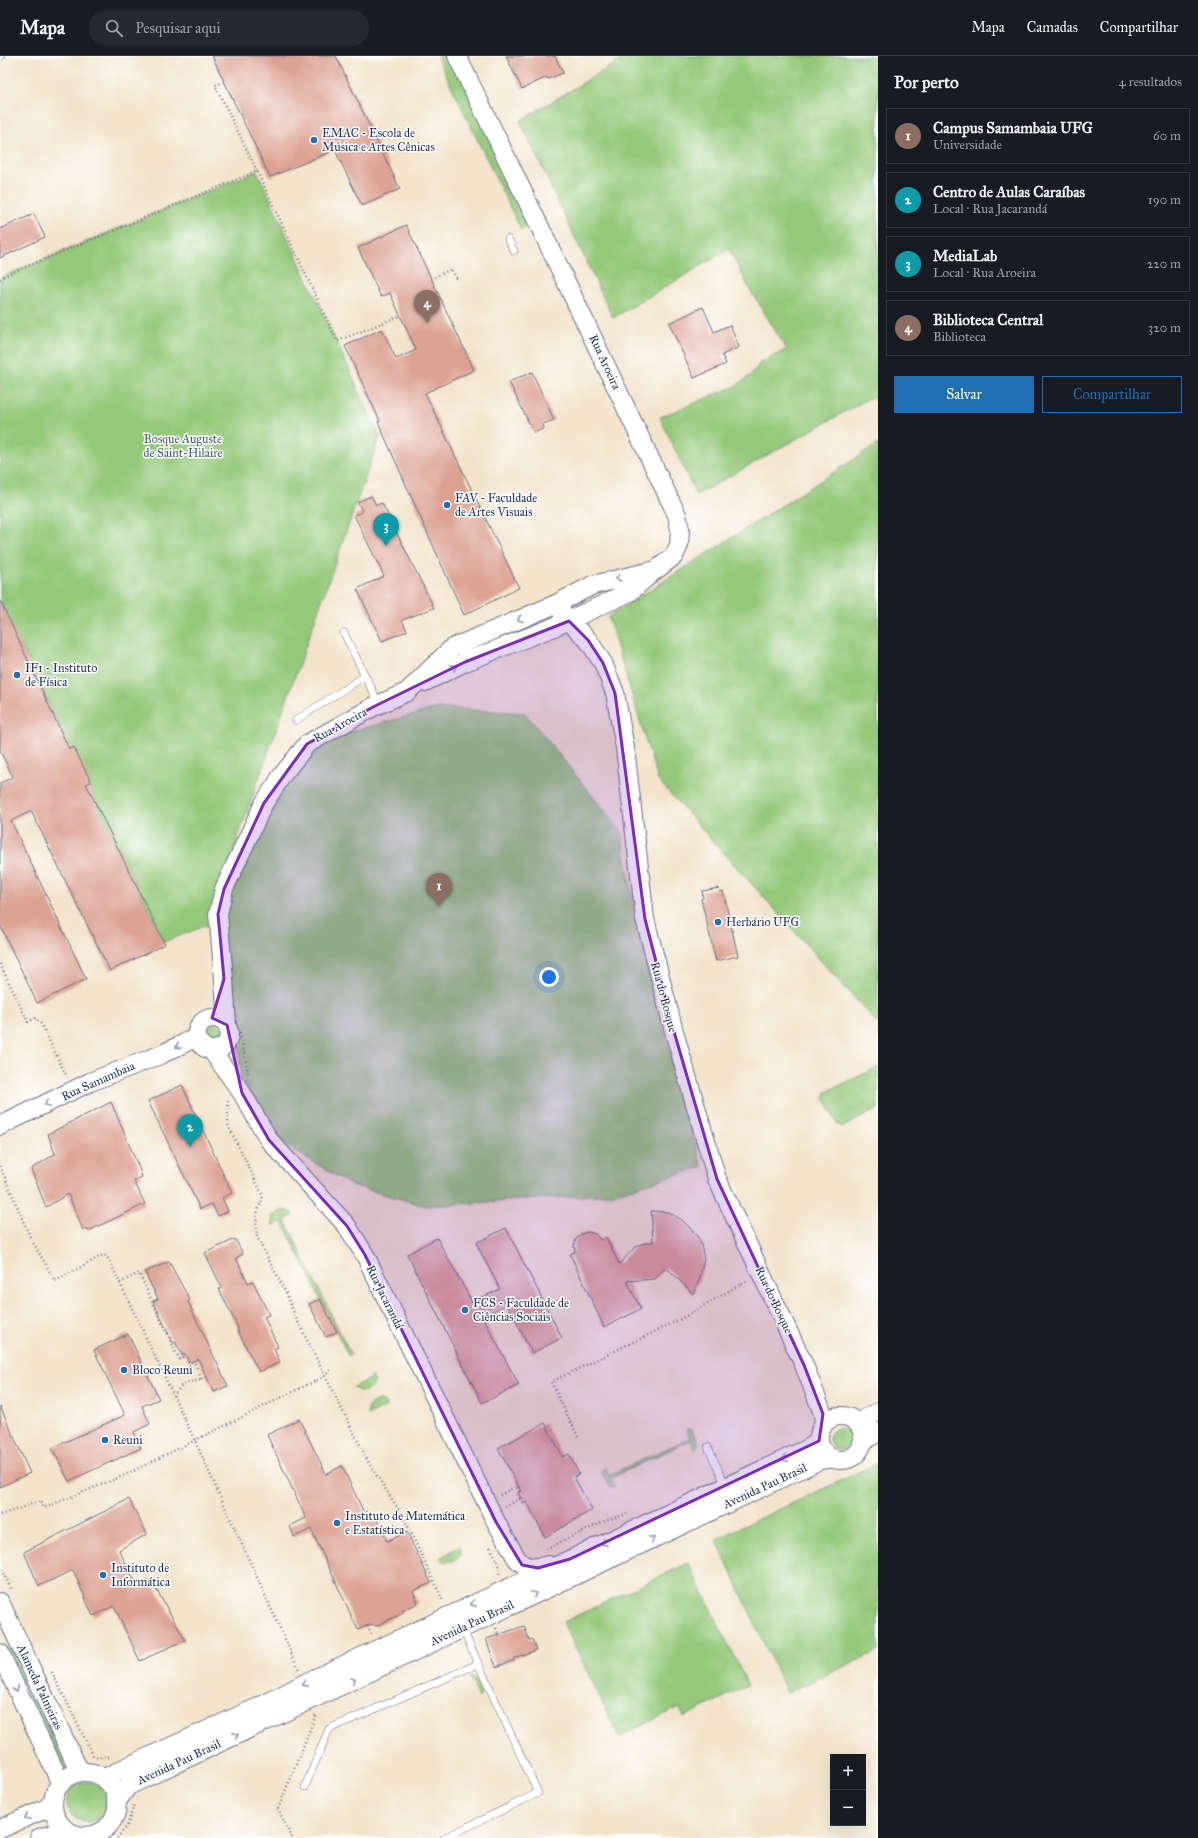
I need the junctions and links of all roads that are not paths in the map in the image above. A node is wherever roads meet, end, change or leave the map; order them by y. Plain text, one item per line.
1 (456, 56) edge
2 (508, 239) dead end
3 (514, 251) dead end
4 (656, 570) junction
5 (556, 604) junction
6 (569, 621) junction
7 (344, 634) dead end
8 (365, 676) junction
9 (407, 692) junction
10 (379, 704) junction
11 (296, 720) dead end
12 (227, 1028) junction
13 (197, 1037) junction
14 (212, 1051) junction
15 (240, 1091) junction
16 (0, 1126) edge
17 (878, 1412) edge
18 (857, 1423) junction
19 (826, 1427) junction
20 (878, 1432) edge
21 (862, 1442) junction
22 (708, 1447) dead end
23 (833, 1458) junction
24 (727, 1486) junction
25 (501, 1516) junction
26 (570, 1559) junction
27 (499, 1585) junction
28 (6, 1597) edge
29 (462, 1628) junction
30 (0, 1653) edge
31 (478, 1664) junction
32 (81, 1772) junction
33 (105, 1778) junction
34 (61, 1784) junction
35 (305, 1787) dead end
36 (117, 1800) junction
37 (53, 1802) junction
38 (0, 1829) edge
39 (73, 1834) junction
40 (39, 1838) edge
41 (444, 1838) edge

1 - 4 street, Rua Aroeira
2 - 3 lane
4 -> 5 street, Rua Aroeira
4 - 6 street
5 - 6 street
5 -> 9 street, Rua Aroeira
9 -> 6 street
6 - 19 street, Rua do Bosque
7 - 8 lane
8 - 10 lane
8 - 11 lane
9 - 10 street, Rua Aroeira
10 - 12 street, Rua Aroeira
12 - 13 street
12 - 14 street
12 - 15 street
13 - 14 street
13 -> 16 street, Rua Samambaia
14 - 15 street
15 - 25 street, Rua Jacarandá
17 - 18 street
18 - 19 street
18 - 21 street
19 - 23 street
19 -> 24 street, Avenida Pau Brasil
20 - 21 street
21 - 23 street
22 - 24 lane
29 -> 23 street, Avenida Pau Brasil
24 -> 26 street, Avenida Pau Brasil
25 - 26 street
25 - 27 street
26 - 27 street, Avenida Pau Brasil
27 -> 33 street, Avenida Pau Brasil
28 - 32 street, Alameda Palmeiras
29 - 31 lane
36 -> 29 street, Avenida Pau Brasil
30 -> 34 street, Alameda Palmeiras
31 - 35 lane
31 - 41 lane
32 - 33 street
32 - 34 street
33 - 36 street
34 - 37 street
36 - 39 street
37 -> 38 street
37 - 39 street
39 - 40 street

